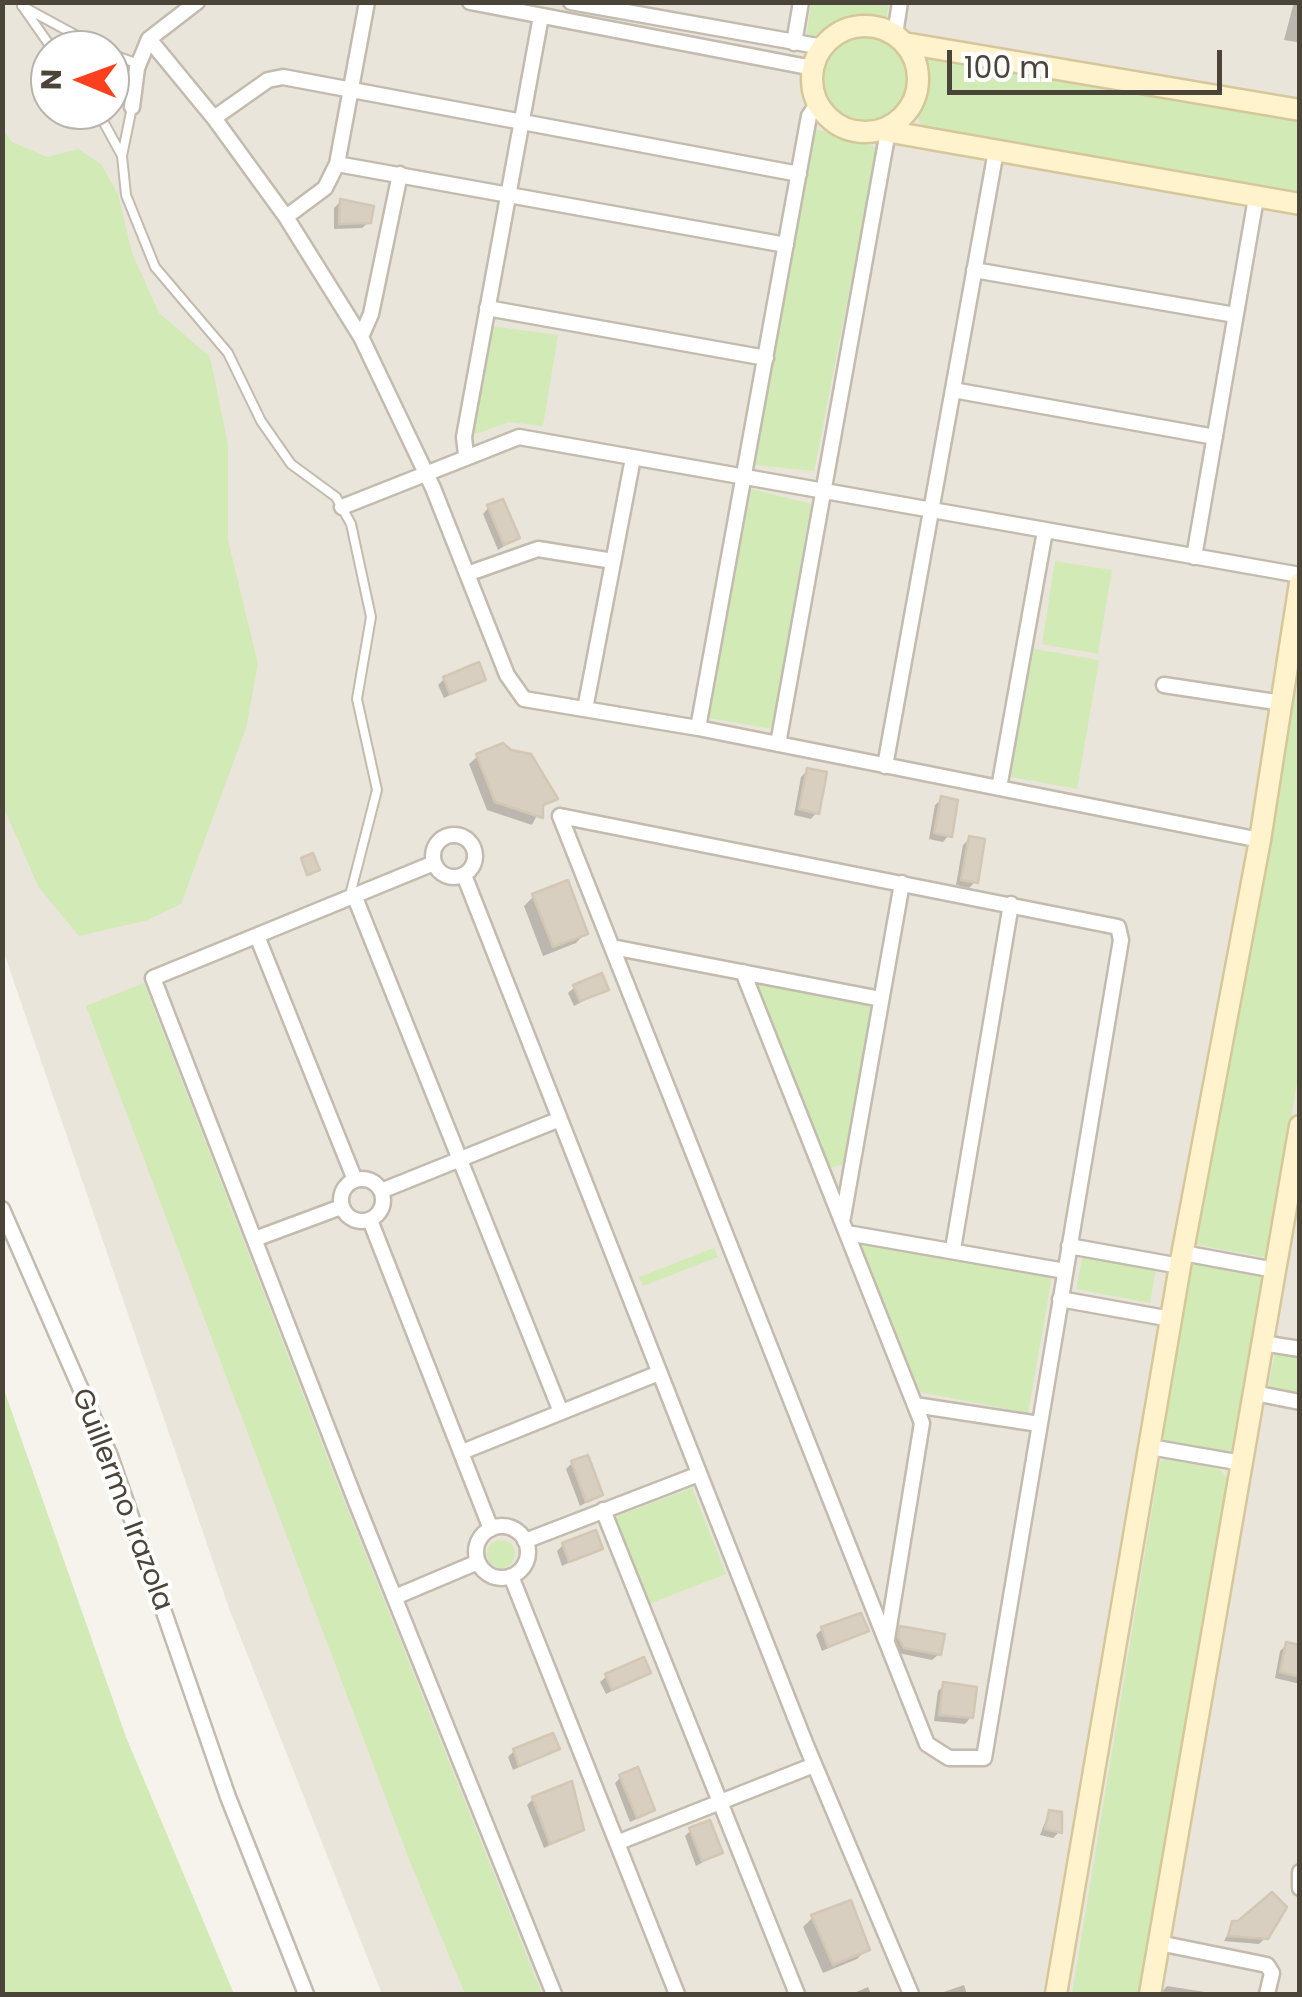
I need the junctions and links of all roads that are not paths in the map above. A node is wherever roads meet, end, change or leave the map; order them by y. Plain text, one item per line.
1 (197, 2) edge
2 (367, 2) edge
3 (470, 2) edge
4 (571, 2) edge
5 (801, 2) edge
6 (900, 2) edge
7 (22, 4) edge
8 (541, 16) junction
9 (39, 30) edge
10 (68, 30) edge
11 (149, 39) junction
12 (900, 39) junction
13 (794, 42) junction
14 (823, 47) junction
15 (130, 61) edge
16 (139, 64) junction
17 (814, 68) junction
18 (350, 88) junction
19 (818, 103) junction
20 (132, 106) joint
21 (1300, 110) edge
22 (214, 118) junction
23 (521, 121) junction
24 (108, 130) edge
25 (884, 130) junction
26 (996, 151) junction
27 (122, 156) junction
28 (337, 164) junction
29 (400, 174) junction
30 (798, 174) junction
31 (507, 196) junction
32 (1256, 198) junction
33 (1300, 204) edge
34 (286, 218) junction
35 (786, 245) junction
36 (974, 270) junction
37 (487, 308) junction
38 (1236, 315) junction
39 (360, 337) junction
40 (766, 358) junction
41 (953, 390) junction
42 (1214, 436) junction
43 (466, 455) junction
44 (633, 458) junction
45 (426, 473) junction
46 (744, 479) junction
47 (823, 492) junction
48 (342, 507) junction
49 (932, 512) junction
50 (1045, 531) junction
51 (1194, 557) junction
52 (613, 560) junction
53 (467, 574) junction
54 (1300, 579) edge
55 (1164, 685) dead end
56 (1282, 703) junction
57 (585, 709) junction
58 (698, 728) junction
59 (778, 744) junction
60 (886, 766) junction
61 (999, 788) junction
62 (1260, 840) junction
63 (434, 863) junction
64 (464, 876) junction
65 (902, 883) junction
66 (352, 896) junction
67 (1010, 904) junction
68 (257, 936) junction
69 (612, 947) junction
70 (744, 972) junction
71 (882, 999) junction
72 (560, 1119) junction
73 (1300, 1126) edge
74 (460, 1159) junction
75 (355, 1180) junction
76 (381, 1191) junction
77 (342, 1206) junction
78 (2, 1209) edge
79 (370, 1220) junction
80 (844, 1227) junction
81 (255, 1239) junction
82 (1070, 1246) junction
83 (953, 1250) junction
84 (1182, 1259) junction
85 (1275, 1270) junction
86 (1065, 1271) junction
87 (1060, 1299) junction
88 (1171, 1319) junction
89 (1262, 1342) junction
90 (1300, 1350) edge
91 (659, 1373) junction
92 (1254, 1393) junction
93 (1300, 1402) edge
94 (915, 1405) junction
95 (561, 1412) junction
96 (1040, 1424) junction
97 (1150, 1447) junction
98 (462, 1452) junction
99 (1242, 1463) junction
100 (698, 1474) junction
101 (602, 1510) junction
102 (491, 1529) junction
103 (525, 1542) junction
104 (478, 1562) junction
105 (511, 1576) junction
106 (395, 1598) junction
107 (887, 1641) junction
108 (814, 1765) junction
109 (719, 1803) junction
110 (619, 1842) junction
111 (1300, 1872) edge
112 (1300, 1888) edge
113 (1160, 1943) junction
114 (306, 1994) edge
115 (554, 1994) edge
116 (678, 1994) edge
117 (797, 1994) edge
118 (911, 1994) edge
119 (1056, 1994) edge
120 (1150, 1994) edge
121 (1268, 1994) edge

1 - 11 street
2 - 18 street
3 - 8 street
4 - 13 street
5 - 13 street
6 - 12 street
7 - 9 lane
7 - 10 lane
8 - 17 street
8 - 23 street
11 - 16 street
11 - 22 street
12 - 14 street
12 - 21 street
12 - 25 street
13 - 14 street
14 - 17 street
15 - 16 lane
16 - 20 street
17 - 19 street
18 - 22 street
18 - 23 street
18 - 28 street
19 - 25 street
19 - 30 street
20 - 27 lane
22 - 34 street
23 - 30 street
23 - 31 street
24 - 27 lane
25 - 26 street
25 - 47 street
26 - 32 street
26 - 36 street
27 - 48 lane
28 - 29 street
28 - 34 street
29 - 31 street
29 - 39 street
30 - 35 street
31 - 35 street
31 - 37 street
32 - 33 street
32 - 38 street
34 - 39 street
35 - 40 street
36 - 38 street
36 - 41 street
37 - 40 street
37 - 43 street
38 - 42 street
39 - 45 street
40 - 46 street
41 - 42 street
41 - 49 street
42 - 51 street
43 - 44 street
43 - 45 street
44 - 46 street
44 - 52 street
45 - 48 street
45 - 53 street
46 - 47 street
46 - 58 street
47 - 49 street
47 - 59 street
48 - 66 lane
49 - 50 street
49 - 60 street
50 - 51 street
50 - 61 street
51 - 54 street
52 - 53 street
52 - 57 street
53 - 57 street
54 - 56 street
55 - 56 street
56 - 62 street
57 - 58 street
58 - 59 street
59 - 60 street
60 - 61 street
61 - 62 street
62 - 84 street
63 - 64 street
63 - 64 street
63 - 66 street
64 - 72 street
65 - 67 street
65 - 69 street
65 - 71 street
66 - 68 street
66 - 74 street
67 - 82 street
67 - 83 street
68 - 75 street
68 - 81 street
69 - 70 street
69 - 107 street
70 - 71 street
70 - 80 street
71 - 80 street
72 - 74 street
72 - 91 street
73 - 85 street
74 - 76 street
74 - 95 street
75 - 76 street
75 - 77 street
76 - 79 street
77 - 79 street
77 - 81 street
78 - 114 street, Guillermo Irazola
79 - 98 street
80 - 83 street
80 - 94 street
81 - 106 street
82 - 84 street
82 - 86 street
83 - 86 street
84 - 85 street
84 - 88 street
85 - 89 street
86 - 87 street
87 - 88 street
87 - 96 street
88 - 97 street
89 - 90 street
89 - 92 street
91 - 95 street
91 - 100 street
92 - 93 street
92 - 99 street
94 - 96 street
94 - 107 street
95 - 98 street
96 - 107 street
97 - 99 street
97 - 119 street
98 - 102 street
99 - 113 street
100 - 101 street
100 - 108 street
101 - 103 street
101 - 109 street
102 - 103 street
102 - 104 street
103 - 105 street
104 - 105 street
104 - 106 street
105 - 110 street
106 - 115 street
108 - 109 street
108 - 118 street
109 - 110 street
109 - 117 street
110 - 116 street
111 - 112 street
113 - 120 street
113 - 121 street

